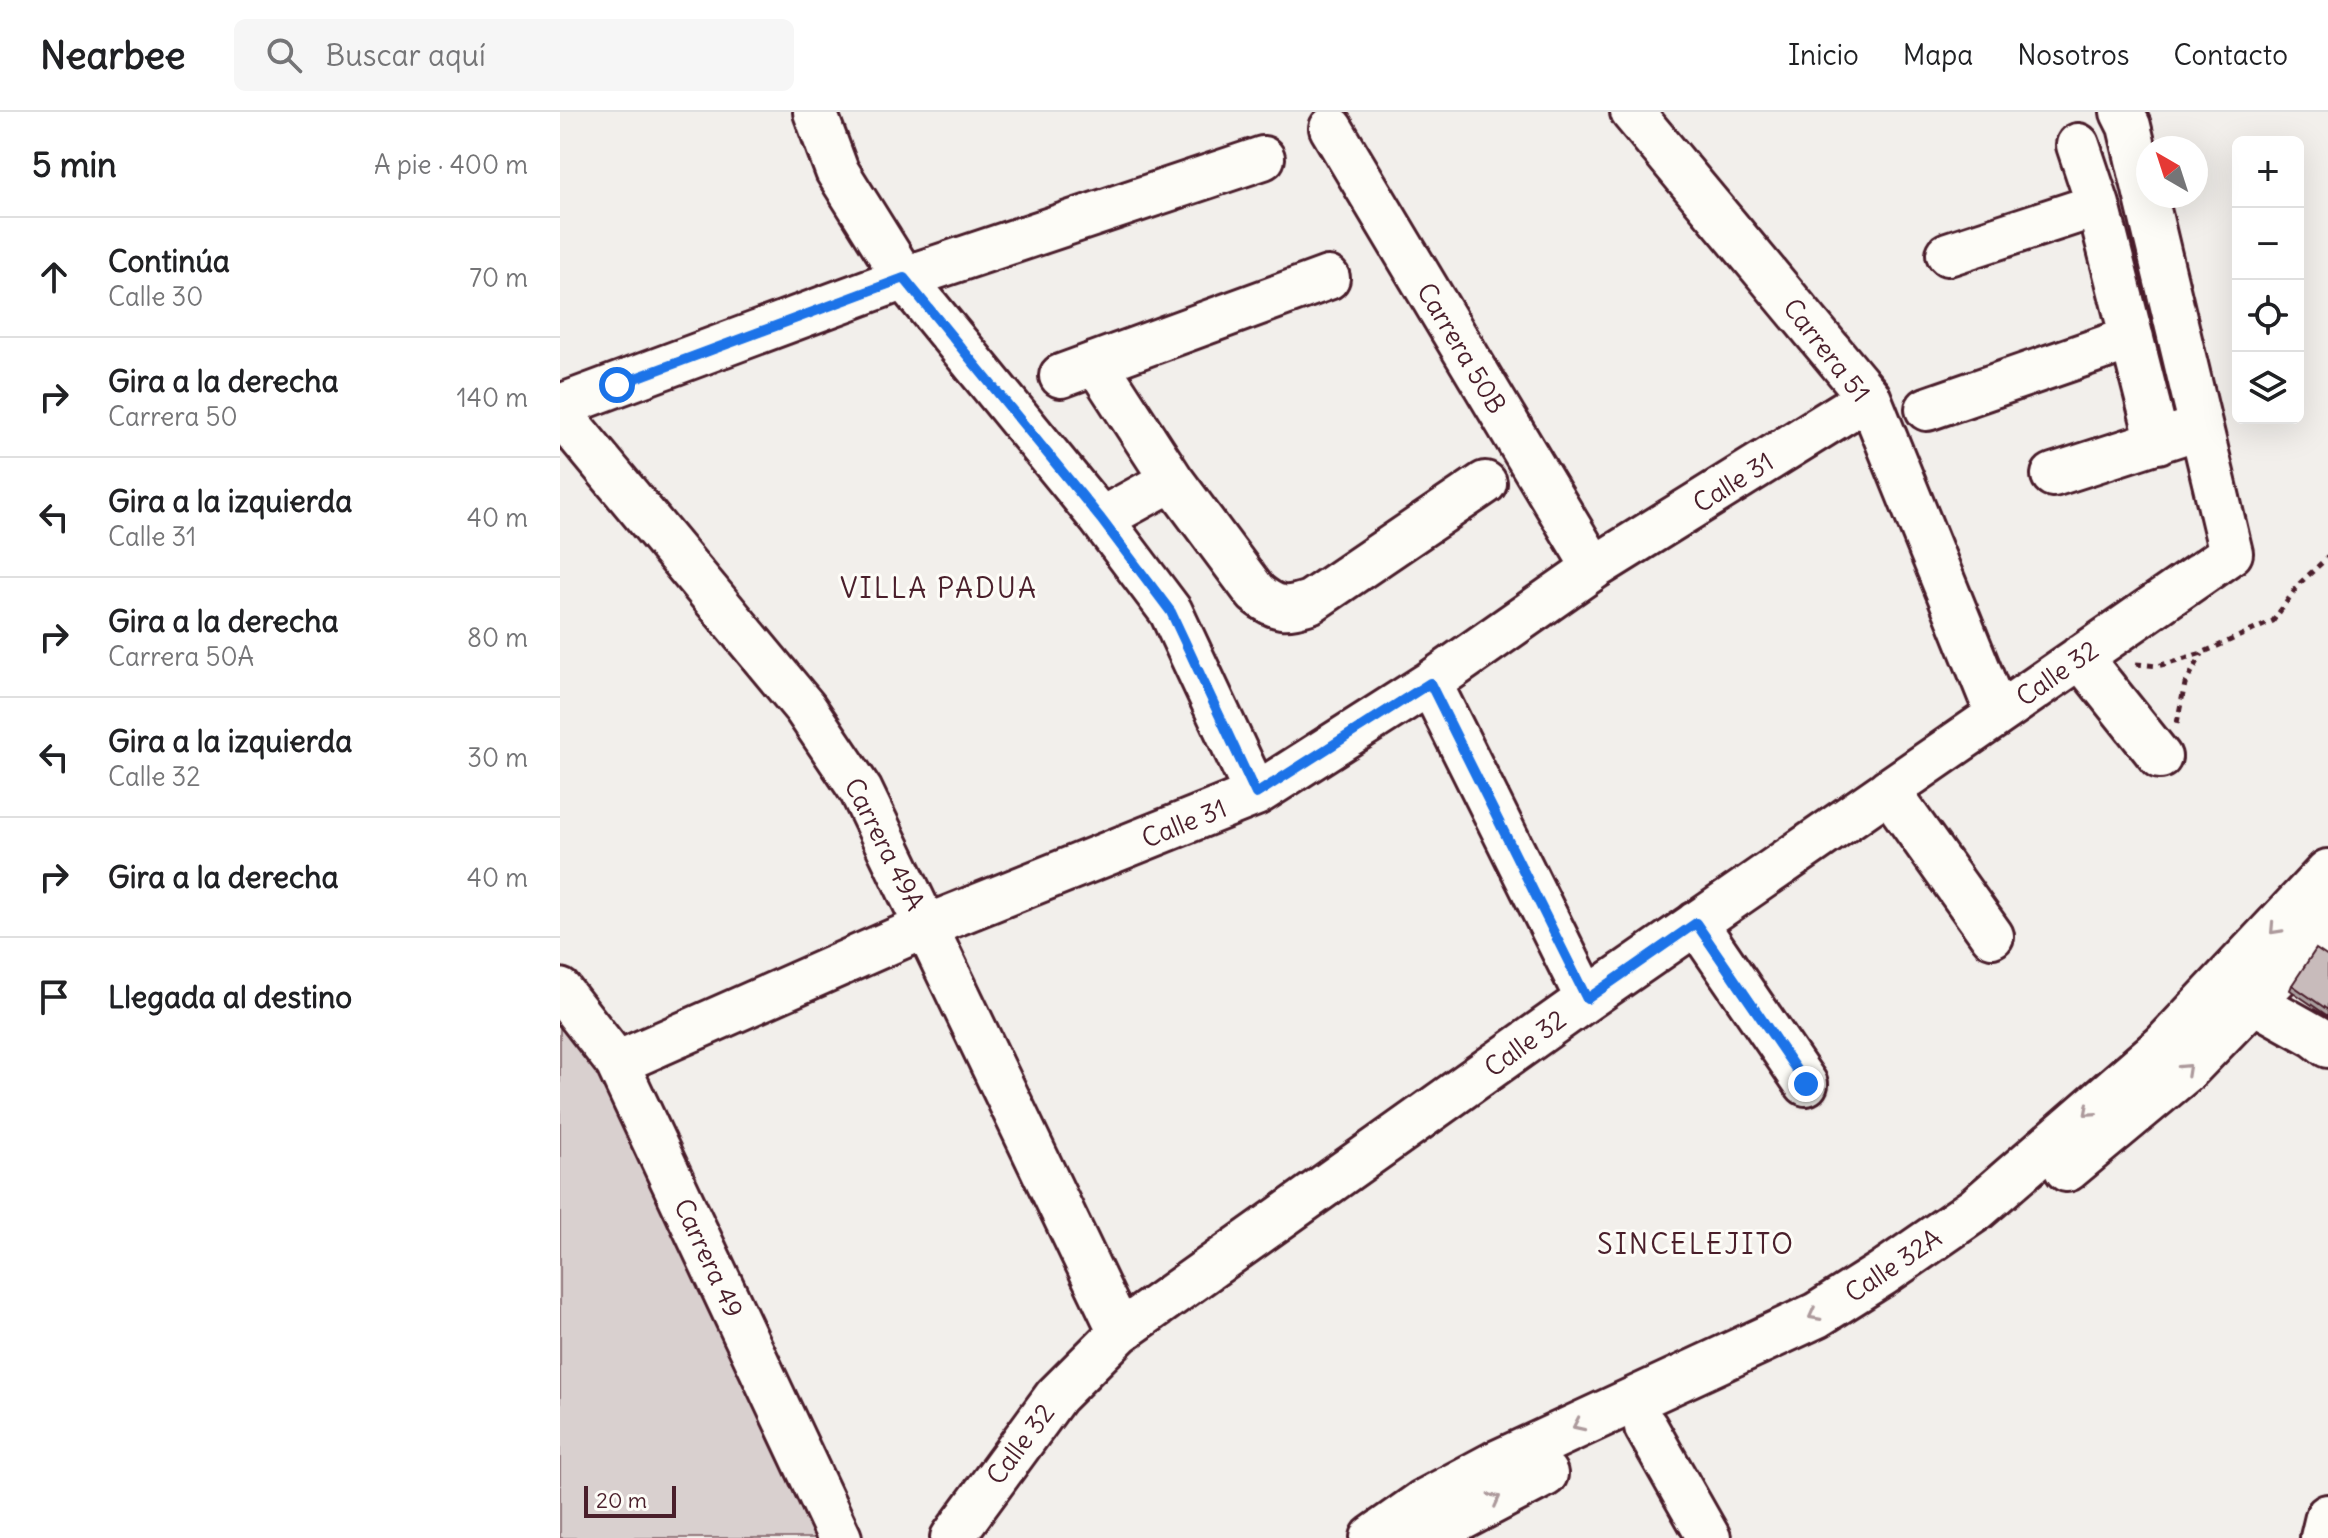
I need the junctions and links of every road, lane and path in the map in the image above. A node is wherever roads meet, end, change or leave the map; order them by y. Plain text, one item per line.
1 (815, 112) edge
2 (1632, 112) edge
3 (2122, 112) edge
4 (1331, 128) dead end
5 (2078, 145) dead end
6 (1263, 158) dead end
7 (2098, 205) junction
8 (1948, 254) dead end
9 (904, 278) junction
10 (1328, 278) dead end
11 (2132, 338) junction
12 (1869, 397) junction
13 (560, 406) edge
14 (1927, 409) dead end
15 (560, 413) edge
16 (2199, 427) junction
17 (2158, 442) junction
18 (2053, 475) dead end
19 (1172, 480) junction
20 (1485, 483) dead end
21 (1101, 519) junction
22 (2328, 557) edge
23 (1594, 568) junction
24 (2202, 653) junction
25 (2080, 657) junction
26 (1430, 683) junction
27 (1997, 714) junction
28 (2160, 757) joint
29 (1888, 790) junction
30 (1256, 794) junction
31 (2328, 872) edge
32 (1696, 923) junction
33 (2328, 923) edge
34 (927, 926) junction
35 (1992, 936) dead end
36 (560, 990) edge
37 (1587, 999) junction
38 (2254, 1002) junction
39 (2328, 1046) edge
40 (617, 1063) junction
41 (1806, 1084) dead end
42 (1120, 1332) junction
43 (1646, 1427) junction
44 (2328, 1517) edge
45 (840, 1538) edge
46 (952, 1538) edge
47 (1373, 1538) edge
48 (1427, 1538) edge
49 (1709, 1538) edge
50 (2323, 1538) edge

1 - 9 street
2 - 12 street, Carrera 51
3 - 16 street
4 - 23 street, Carrera 50B
5 - 7 street
6 - 9 street
7 - 8 street
7 - 11 street
9 - 13 street
9 - 21 street
10 - 19 street
11 - 14 street
11 - 17 street
12 - 23 street, Calle 31
12 - 27 street, Carrera 51
15 - 34 street, Carrera 49A
16 - 17 street
16 - 25 street, Calle 32
17 - 18 street
19 - 20 street
19 - 21 street
21 - 30 street
22 - 24 path
23 - 26 street, Calle 31
24 - 25 path
24 - 28 path
25 - 27 street, Calle 32
25 - 28 street
26 - 30 street, Calle 31
26 - 37 street
27 - 29 street, Calle 32
29 - 32 street, Calle 32
29 - 35 street
30 - 34 street, Calle 31
31 -> 47 main road, Calle 32A
32 - 37 street, Calle 32
32 - 41 street
33 - 38 main road, Calle 32A
34 - 40 street, Calle 31
34 - 42 street, Carrera 49A
36 - 40 street, Carrera 49
37 - 42 street, Calle 32
38 - 39 street
43 -> 38 main road, Calle 32A
40 - 45 street, Carrera 49
42 - 46 street, Calle 32
48 -> 43 main road, Calle 32A
43 - 49 street
44 - 50 main road

